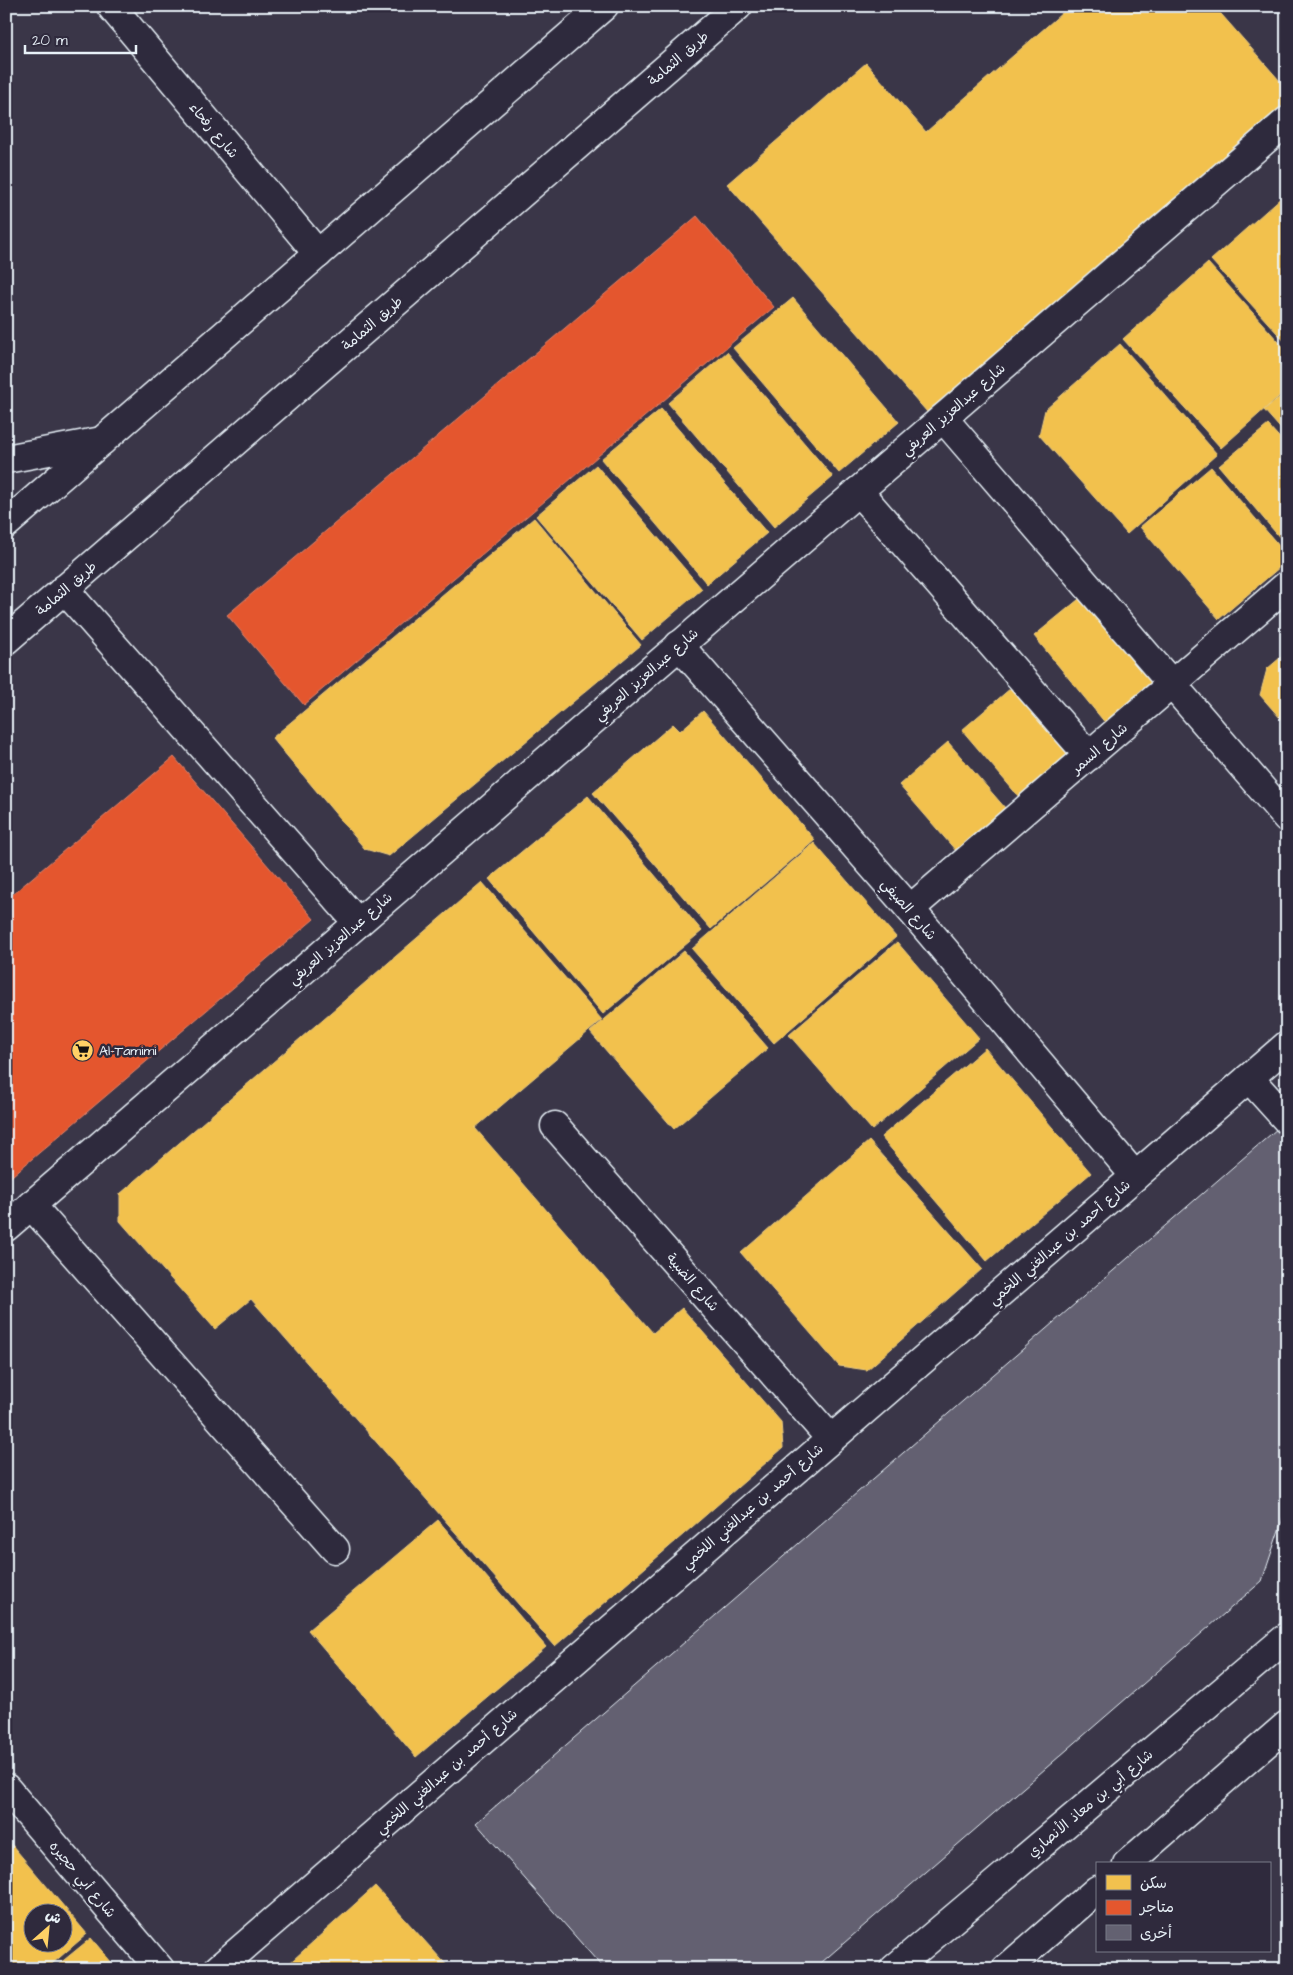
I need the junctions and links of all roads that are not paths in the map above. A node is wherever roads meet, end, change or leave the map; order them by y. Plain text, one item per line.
1 (111, 6) edge
2 (604, 6) edge
3 (738, 6) edge
4 (1287, 121) edge
5 (318, 254) junction
6 (943, 418) junction
7 (102, 441) junction
8 (6, 459) edge
9 (858, 491) junction
10 (6, 524) edge
11 (1287, 585) edge
12 (64, 589) junction
13 (6, 640) edge
14 (679, 645) junction
15 (1172, 685) junction
16 (1089, 756) junction
17 (1287, 818) edge
18 (910, 909) junction
19 (358, 923) junction
20 (1287, 1045) edge
21 (1249, 1078) junction
22 (1287, 1120) edge
23 (555, 1126) dead end
24 (1135, 1176) junction
25 (31, 1205) junction
26 (6, 1226) edge
27 (830, 1438) junction
28 (335, 1549) dead end
29 (1287, 1637) edge
30 (1287, 1725) edge
31 (6, 1788) edge
32 (1129, 1862) edge
33 (1096, 1891) edge
34 (160, 1969) edge
35 (218, 1969) edge
36 (894, 1969) edge
37 (1006, 1969) edge

1 - 5 street, شارع رفحاء
2 - 5 street
3 - 12 street, طريق الثمامة
4 - 6 street, شارع عبدالعزيز العريفي
5 - 7 street
6 - 9 street, شارع عبدالعزيز العريفي
6 - 15 street
7 - 8 street
7 - 10 street
9 - 14 street, شارع عبدالعزيز العريفي
9 - 16 street
11 - 15 street, شارع السمر
12 - 13 street, طريق الثمامة
12 - 19 street
14 - 18 street, شارع الصيفي
14 - 19 street, شارع عبدالعزيز العريفي
15 - 16 street, شارع السمر
15 - 17 street
16 - 18 street, شارع السمر
18 - 24 street, شارع الصيفي
19 - 25 street, شارع عبدالعزيز العريفي
20 - 21 street, شارع أحمد بن عبدالغني اللخمي
21 - 22 street
21 - 24 street, شارع أحمد بن عبدالغني اللخمي
23 - 27 street, شارع الضبية
24 - 27 street, شارع أحمد بن عبدالغني اللخمي
25 - 26 street, شارع عبدالعزيز العريفي
25 - 28 street
27 - 35 street, شارع أحمد بن عبدالغني اللخمي
29 - 36 street, شارع أبي بن معاذ الأنصاري
30 - 32 street
31 - 34 street, شارع أبي حجيره
33 - 37 street

